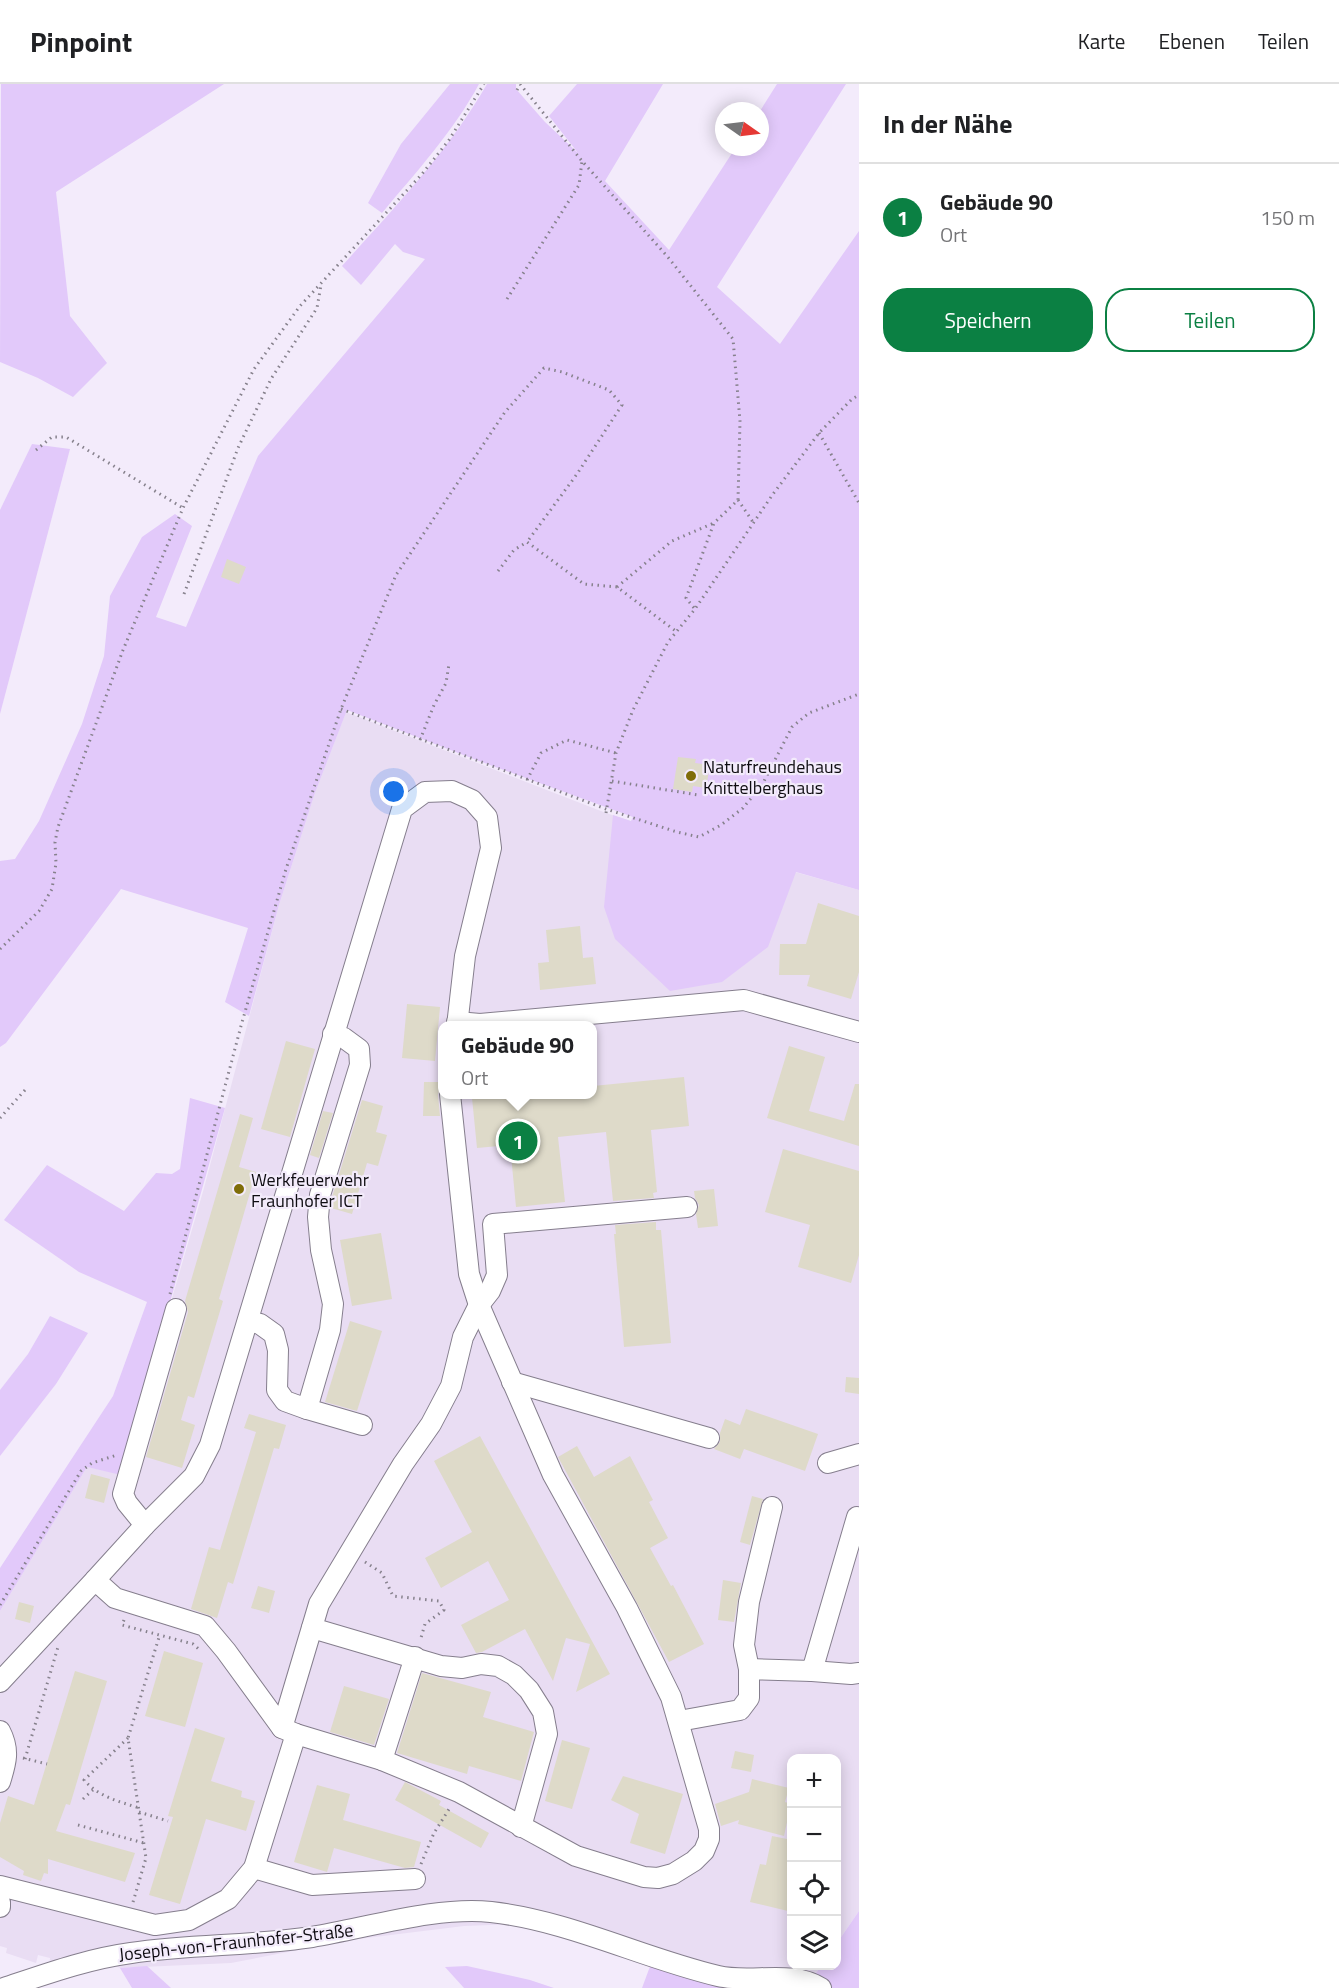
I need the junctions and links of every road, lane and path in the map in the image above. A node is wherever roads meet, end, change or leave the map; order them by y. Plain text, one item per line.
1 (484, 84) edge
2 (520, 84) edge
3 (517, 90) dead end
4 (582, 161) junction
5 (321, 284) junction
6 (507, 298) dead end
7 (859, 395) edge
8 (819, 433) junction
9 (36, 450) dead end
10 (738, 500) junction
11 (859, 503) edge
12 (183, 508) junction
13 (753, 522) junction
14 (714, 523) junction
15 (526, 542) junction
16 (498, 571) dead end
17 (617, 587) junction
18 (184, 594) dead end
19 (695, 609) junction
20 (677, 632) junction
21 (449, 664) dead end
22 (859, 694) edge
23 (341, 709) junction
24 (420, 740) junction
25 (616, 753) junction
26 (527, 780) junction
27 (612, 781) junction
28 (698, 795) dead end
29 (606, 811) junction
30 (0, 949) edge
31 (457, 1021) edge
32 (513, 1021) edge
33 (859, 1032) edge
34 (333, 1034) junction
35 (26, 1090) dead end
36 (450, 1099) edge
37 (0, 1118) edge
38 (687, 1206) dead end
39 (479, 1305) junction
40 (171, 1307) joint
41 (248, 1321) junction
42 (512, 1382) junction
43 (307, 1409) junction
44 (362, 1425) dead end
45 (709, 1438) dead end
46 (123, 1451) dead end
47 (859, 1454) edge
48 (828, 1463) dead end
49 (772, 1507) dead end
50 (857, 1517) dead end
51 (145, 1525) junction
52 (351, 1553) junction
53 (95, 1580) junction
54 (0, 1605) edge
55 (126, 1612) dead end
56 (167, 1614) junction
57 (312, 1628) junction
58 (159, 1635) junction
59 (60, 1643) dead end
60 (202, 1652) dead end
61 (415, 1657) junction
62 (749, 1669) junction
63 (812, 1671) junction
64 (859, 1673) edge
65 (0, 1682) edge
66 (679, 1721) junction
67 (0, 1731) edge
68 (289, 1731) junction
69 (128, 1738) junction
70 (16, 1755) junction
71 (382, 1760) junction
72 (47, 1764) dead end
73 (22, 1768) dead end
74 (0, 1782) edge
75 (93, 1790) junction
76 (459, 1792) junction
77 (83, 1799) dead end
78 (139, 1810) junction
79 (168, 1821) dead end
80 (78, 1825) dead end
81 (521, 1827) junction
82 (144, 1843) junction
83 (254, 1868) junction
84 (415, 1879) joint
85 (0, 1886) edge
86 (0, 1902) edge
87 (0, 1907) edge
88 (128, 1918) junction
89 (4, 1988) edge
90 (821, 1988) edge

1 - 5 path
2 - 3 path
2 - 4 path
4 - 6 path
4 - 10 path
5 - 12 path
5 - 18 path
7 - 8 path
8 - 11 path
8 - 13 path
9 - 12 path
10 - 13 path
10 - 14 path
12 - 30 path
13 - 19 path
14 - 17 path
14 - 19 path
15 - 16 path
15 - 17 path
15 - 23 path
17 - 20 path
19 - 20 path
20 - 25 path
21 - 24 path
22 - 29 path
23 - 24 path
23 - 40 path
24 - 26 path
25 - 26 path
25 - 27 path
26 - 29 path
27 - 28 path
27 - 29 path
31 - 34 street
32 - 33 street
34 - 41 street
34 - 43 street
35 - 37 path
36 - 39 street
38 - 39 street
39 - 42 street
39 - 52 street
40 - 51 street
41 - 43 street
41 - 51 street
42 - 45 street
42 - 66 street
43 - 44 street
46 - 54 path
47 - 48 street
49 - 62 street
50 - 63 street
51 - 53 street
52 - 57 street
52 - 61 path
53 - 56 street
53 - 65 street
55 - 58 path
56 - 58 path
56 - 68 street
57 - 61 street
57 - 68 street
58 - 60 path
58 - 69 path
59 - 70 path
61 - 71 street
61 - 81 street
62 - 63 street
62 - 66 street
63 - 64 street
66 - 81 street
67 - 70 street
68 - 71 street
68 - 83 street
69 - 75 path
69 - 78 path
70 - 72 path
70 - 73 path
70 - 74 street
71 - 76 street
75 - 77 path
75 - 78 path
76 - 81 street
76 - 84 path
78 - 79 path
78 - 82 path
80 - 82 path
82 - 88 path
83 - 84 street
83 - 88 street
85 - 88 street
86 - 87 street
89 - 90 street, Joseph-von-Fraunhofer-Straße

